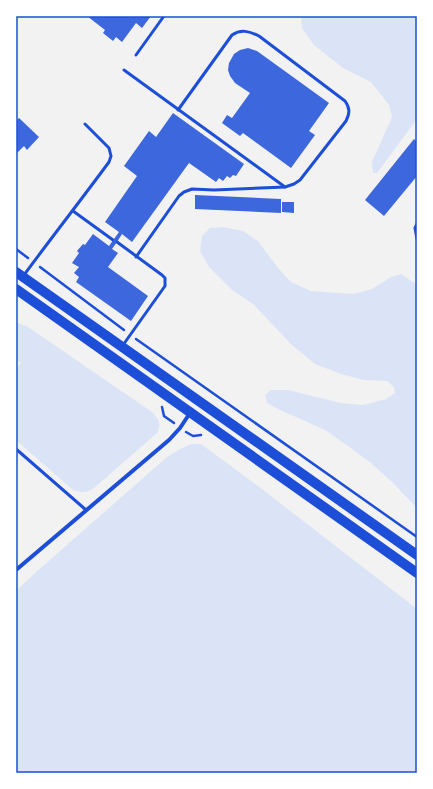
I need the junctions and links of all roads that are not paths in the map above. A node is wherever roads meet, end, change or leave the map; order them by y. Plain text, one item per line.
1 (164, 16) edge
2 (136, 55) dead end
3 (124, 70) dead end
4 (178, 110) junction
5 (85, 124) dead end
6 (285, 187) junction
7 (73, 211) junction
8 (417, 224) edge
9 (417, 238) edge
10 (113, 240) dead end
11 (116, 242) dead end
12 (136, 256) junction
13 (20, 274) edge
14 (16, 289) edge
15 (122, 347) junction
16 (198, 401) junction
17 (190, 413) junction
18 (16, 449) edge
19 (86, 510) junction
20 (417, 555) edge
21 (16, 570) edge
22 (417, 572) edge

1 - 2 lane
3 - 4 lane
4 - 6 lane
4 - 6 lane
5 - 7 lane
6 - 12 lane
7 - 10 lane
7 - 13 lane
8 - 9 lane
11 - 12 lane
12 - 15 lane
13 - 15 main road
14 - 17 main road
15 - 16 main road
16 - 17 main road
16 - 20 main road
17 - 19 street
17 - 22 main road
18 - 19 lane
19 - 21 street

